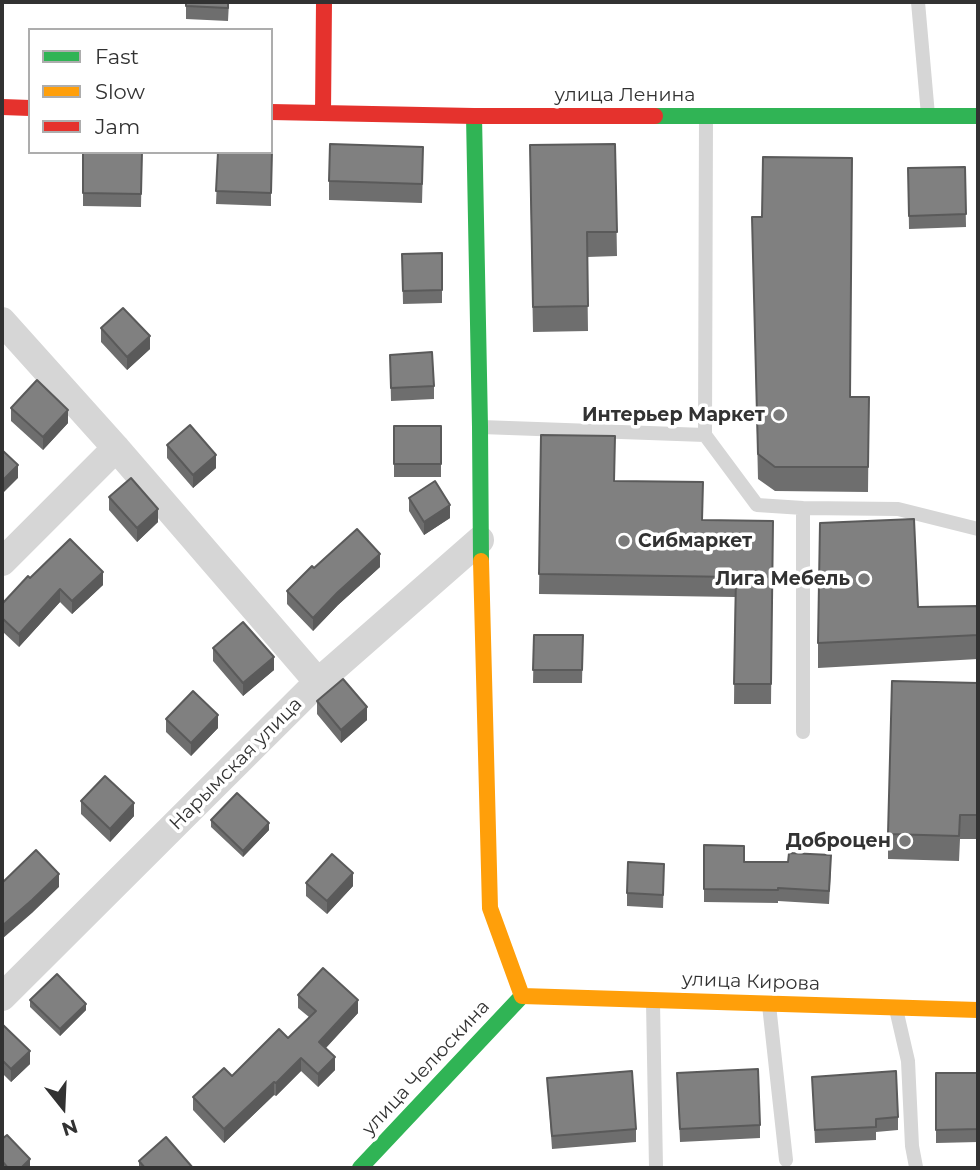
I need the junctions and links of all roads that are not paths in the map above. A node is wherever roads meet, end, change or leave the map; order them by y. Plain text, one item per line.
1 (324, 2) edge
2 (918, 2) edge
3 (2, 107) edge
4 (28, 108) edge
5 (273, 112) edge
6 (323, 113) junction
7 (474, 116) junction
8 (706, 116) junction
9 (928, 116) junction
10 (978, 116) edge
11 (2, 321) edge
12 (480, 426) junction
13 (705, 435) junction
14 (116, 448) junction
15 (803, 508) junction
16 (978, 528) edge
17 (480, 540) junction
18 (2, 562) edge
19 (318, 682) junction
20 (803, 732) dead end
21 (522, 996) junction
22 (2, 997) edge
23 (652, 1001) junction
24 (769, 1004) junction
25 (896, 1008) junction
26 (978, 1010) edge
27 (786, 1160) dead end
28 (916, 1167) edge
29 (360, 1168) edge
30 (656, 1168) edge

1 - 6 street
2 - 9 lane
3 - 4 street
5 - 6 street, улица Ленина
6 - 7 street, улица Ленина
7 - 8 street, улица Ленина
7 - 12 street
8 - 9 street, улица Ленина
8 - 13 lane
9 - 10 street, улица Ленина
11 - 14 street
12 - 13 lane
12 - 17 street
13 - 15 lane
14 - 18 street
14 - 19 street
15 - 16 lane
15 - 20 lane
17 - 19 street, Нарымская улица
17 - 21 street
19 - 22 street, Нарымская улица
21 - 23 street, улица Кирова
21 - 29 street, улица Челюскина
23 - 24 street, улица Кирова
23 - 30 lane
24 - 25 street, улица Кирова
24 - 27 lane
25 - 26 street, улица Кирова
25 - 28 lane

